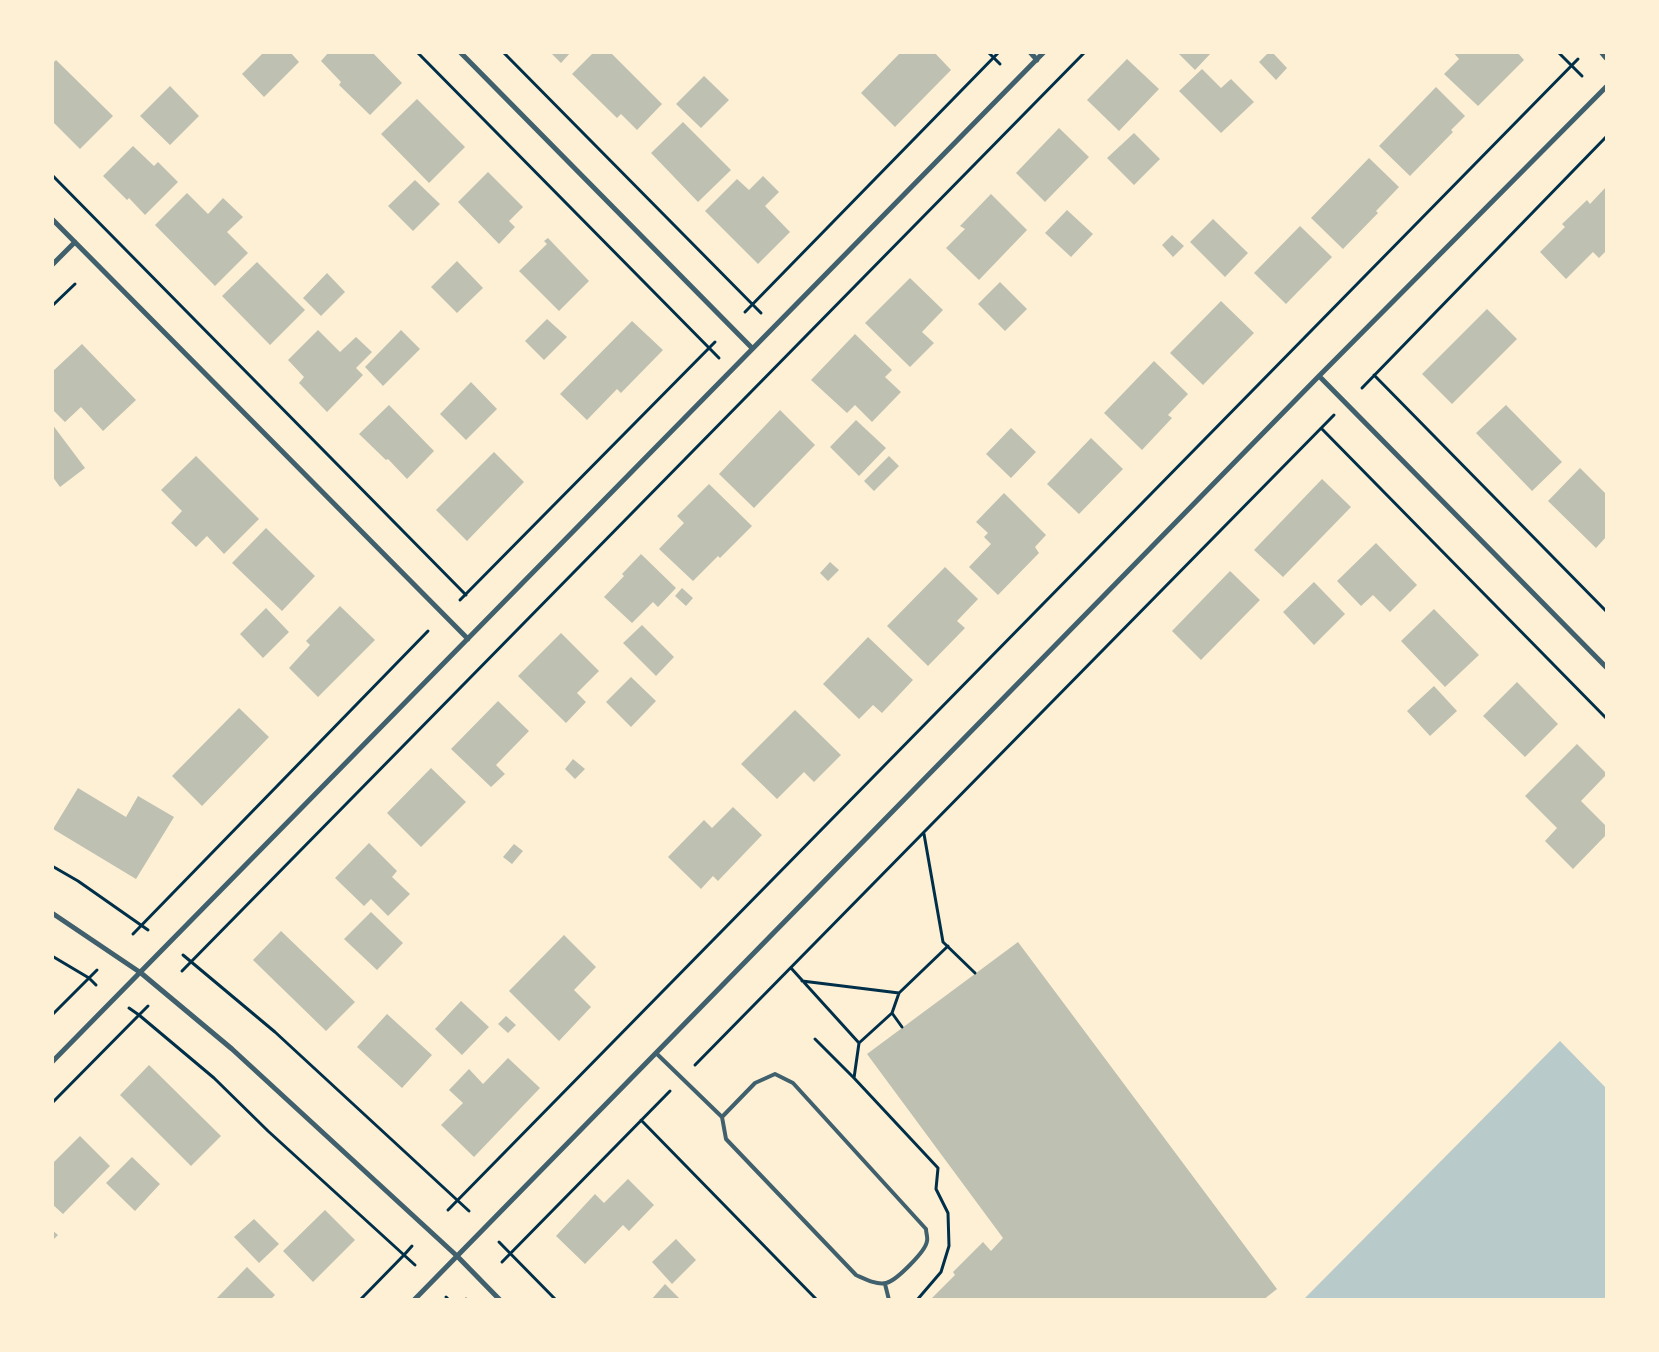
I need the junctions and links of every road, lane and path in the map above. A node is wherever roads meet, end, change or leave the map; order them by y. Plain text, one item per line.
1 (417, 52) edge
2 (460, 52) edge
3 (503, 52) edge
4 (988, 52) edge
5 (999, 52) edge
6 (1030, 52) edge
7 (1044, 52) edge
8 (1085, 52) edge
9 (1558, 52) edge
10 (1602, 52) edge
11 (994, 58) junction
12 (1606, 58) edge
13 (1578, 59) dead end
14 (1037, 60) junction
15 (1000, 64) dead end
16 (1572, 66) junction
17 (1582, 76) dead end
18 (1606, 87) edge
19 (1606, 137) edge
20 (52, 175) edge
21 (52, 219) edge
22 (75, 242) junction
23 (52, 265) edge
24 (76, 284) dead end
25 (752, 304) junction
26 (52, 306) edge
27 (745, 312) dead end
28 (775, 325) junction
29 (715, 342) dead end
30 (709, 348) junction
31 (752, 348) junction
32 (731, 370) junction
33 (1374, 375) junction
34 (1319, 376) junction
35 (1362, 388) dead end
36 (1334, 415) dead end
37 (1321, 428) junction
38 (466, 594) junction
39 (460, 600) dead end
40 (1606, 611) edge
41 (428, 631) dead end
42 (468, 639) junction
43 (1606, 667) edge
44 (1606, 718) edge
45 (924, 833) junction
46 (52, 866) edge
47 (52, 913) edge
48 (142, 924) junction
49 (148, 930) dead end
50 (133, 934) dead end
51 (948, 946) junction
52 (183, 955) dead end
53 (52, 956) edge
54 (192, 962) junction
55 (791, 968) junction
56 (98, 970) dead end
57 (182, 971) dead end
58 (140, 973) junction
59 (976, 973) dead end
60 (89, 978) junction
61 (802, 981) junction
62 (96, 985) dead end
63 (899, 993) junction
64 (148, 1006) dead end
65 (128, 1008) dead end
66 (892, 1013) junction
67 (52, 1015) edge
68 (139, 1016) junction
69 (902, 1027) dead end
70 (815, 1039) dead end
71 (859, 1043) junction
72 (657, 1054) junction
73 (52, 1062) edge
74 (682, 1078) junction
75 (854, 1078) junction
76 (52, 1103) edge
77 (722, 1117) junction
78 (641, 1120) junction
79 (457, 1200) junction
80 (448, 1210) dead end
81 (469, 1211) dead end
82 (499, 1242) dead end
83 (412, 1246) dead end
84 (510, 1253) junction
85 (404, 1255) junction
86 (457, 1256) junction
87 (502, 1262) dead end
88 (415, 1265) dead end
89 (885, 1284) junction
90 (360, 1300) edge
91 (414, 1300) edge
92 (500, 1300) edge
93 (556, 1300) edge
94 (817, 1300) edge
95 (889, 1300) edge
96 (917, 1300) edge

1 - 30 path
2 - 31 street
3 - 25 path
4 - 11 path
5 - 11 path
6 - 14 street
7 - 14 street
8 - 54 path
9 - 16 path
10 - 12 street
11 - 15 path
11 - 25 path
13 - 16 path
14 - 28 street
16 - 17 path
16 - 79 path
18 - 34 street
19 - 33 path
20 - 38 path
21 - 22 street
22 - 23 street
22 - 42 street
24 - 26 path
25 - 27 path
25 - 28 path
28 - 31 street
29 - 30 path
30 - 32 path
30 - 38 path
31 - 32 street
32 - 42 street
33 - 35 path
33 - 40 path
34 - 43 street
34 - 72 street
36 - 37 path
37 - 44 path
37 - 45 path
38 - 39 path
41 - 48 path
42 - 58 street
45 - 51 path
45 - 55 path
46 - 48 path
47 - 58 street
48 - 49 path
48 - 50 path
51 - 59 path
51 - 63 path
52 - 54 path
53 - 60 path
54 - 57 path
54 - 79 path
55 - 61 path
55 - 74 path
56 - 60 path
58 - 73 street
58 - 86 street
60 - 62 path
60 - 67 path
61 - 63 path
61 - 71 path
63 - 66 path
64 - 68 path
65 - 68 path
66 - 69 path
66 - 71 path
68 - 76 path
68 - 85 path
70 - 75 path
71 - 75 path
72 - 74 lane
72 - 86 street
74 - 77 lane
74 - 78 path
75 - 96 path
77 - 89 lane
77 - 89 lane
78 - 84 path
78 - 94 path
79 - 80 path
79 - 81 path
82 - 84 path
83 - 85 path
84 - 87 path
84 - 93 path
85 - 88 path
85 - 90 path
86 - 91 street
86 - 92 street
89 - 95 lane

